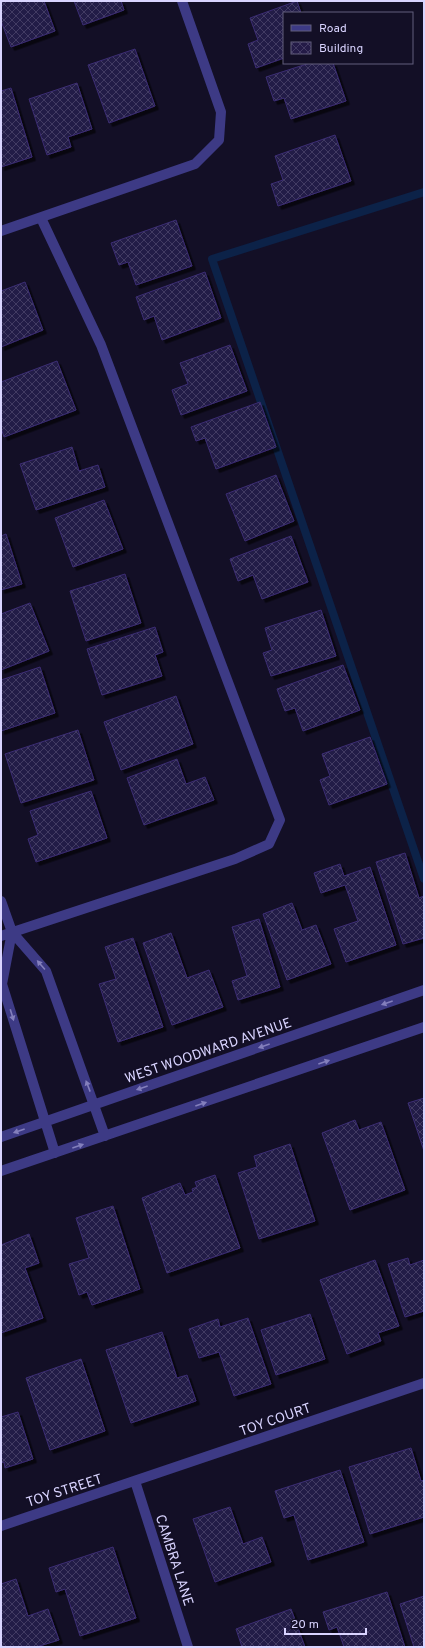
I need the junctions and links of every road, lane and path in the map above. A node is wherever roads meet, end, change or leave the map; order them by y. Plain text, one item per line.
1 (182, 1) edge
2 (40, 218) junction
3 (1, 231) edge
4 (1, 901) edge
5 (12, 932) junction
6 (1, 936) edge
7 (424, 990) edge
8 (424, 1027) edge
9 (95, 1104) junction
10 (45, 1122) junction
11 (105, 1136) junction
12 (1, 1137) edge
13 (55, 1153) junction
14 (1, 1171) edge
15 (424, 1383) edge
16 (135, 1481) junction
17 (1, 1526) edge
18 (188, 1647) edge

1 - 2 street
2 - 3 street
2 - 5 street
4 - 5 street
5 - 6 street
9 -> 5 street
5 -> 10 street
7 -> 9 street, WEST WOODWARD AVENUE
11 -> 8 street
9 - 10 street, WEST WOODWARD AVENUE
9 - 11 street
10 -> 12 street, WEST WOODWARD AVENUE
10 - 13 street
13 -> 11 street
13 - 14 street
15 - 16 street, TOY COURT
16 - 17 street, TOY STREET
16 - 18 street, CAMBRA LANE

